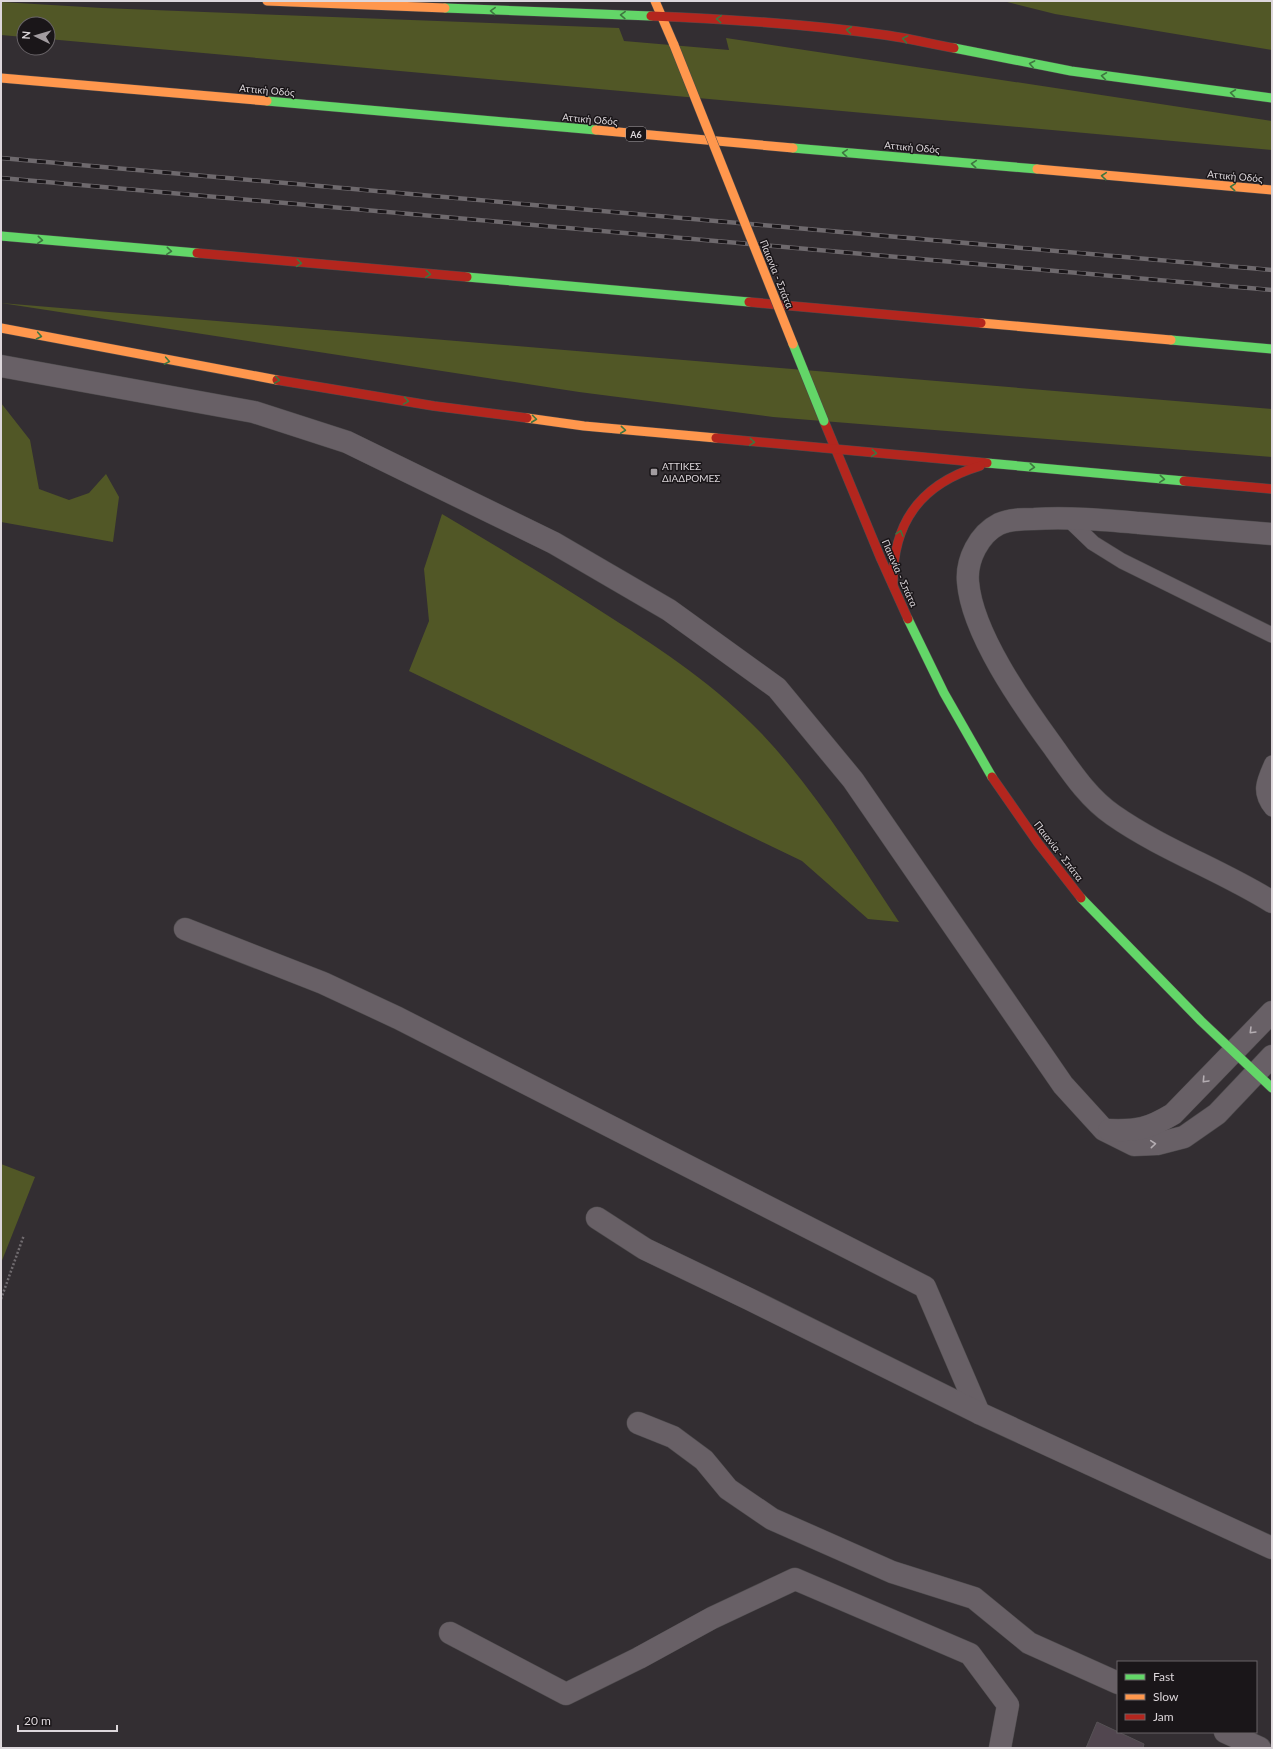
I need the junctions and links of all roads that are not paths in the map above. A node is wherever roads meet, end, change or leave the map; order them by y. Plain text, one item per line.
1 (266, 1) edge
2 (466, 1) edge
3 (655, 1) edge
4 (427, 8) junction
5 (662, 16) junction
6 (1, 78) edge
7 (1272, 98) edge
8 (1272, 190) edge
9 (1, 236) edge
10 (1, 328) edge
11 (1272, 349) edge
12 (1, 366) edge
13 (835, 449) junction
14 (993, 463) junction
15 (1272, 489) edge
16 (1066, 517) junction
17 (1272, 534) edge
18 (893, 585) junction
19 (1272, 634) edge
20 (1272, 763) edge
21 (1272, 809) edge
22 (1272, 902) edge
23 (185, 929) dead end
24 (1272, 1012) edge
25 (1232, 1051) junction
26 (1272, 1056) edge
27 (1264, 1081) edge
28 (1104, 1130) junction
29 (597, 1218) dead end
30 (979, 1413) junction
31 (638, 1423) dead end
32 (1272, 1548) edge
33 (450, 1632) dead end
34 (1117, 1683) edge
35 (1227, 1733) edge
36 (1000, 1748) edge
37 (1260, 1748) edge

1 - 4 main road
2 - 4 main road
3 - 5 main road, Παιανία - Σπάτα
5 -> 4 main road
7 -> 5 main road
5 - 13 main road, Παιανία - Σπάτα, bridge
8 -> 6 main road, Αττική Οδός / Α6
9 -> 11 main road
10 -> 13 main road
12 - 28 street
13 -> 14 main road
13 - 18 main road, Παιανία - Σπάτα
14 -> 15 main road
18 -> 14 main road
16 - 17 street
16 - 19 lane
16 - 22 street
18 - 25 main road, Παιανία - Σπάτα
20 - 21 lane
23 - 30 street
24 -> 25 street
25 - 27 main road, Παιανία - Σπάτα
25 -> 28 street
26 - 27 street
28 -> 27 street
29 - 30 street
30 - 32 street
31 - 34 street
33 - 36 street
35 - 37 street

